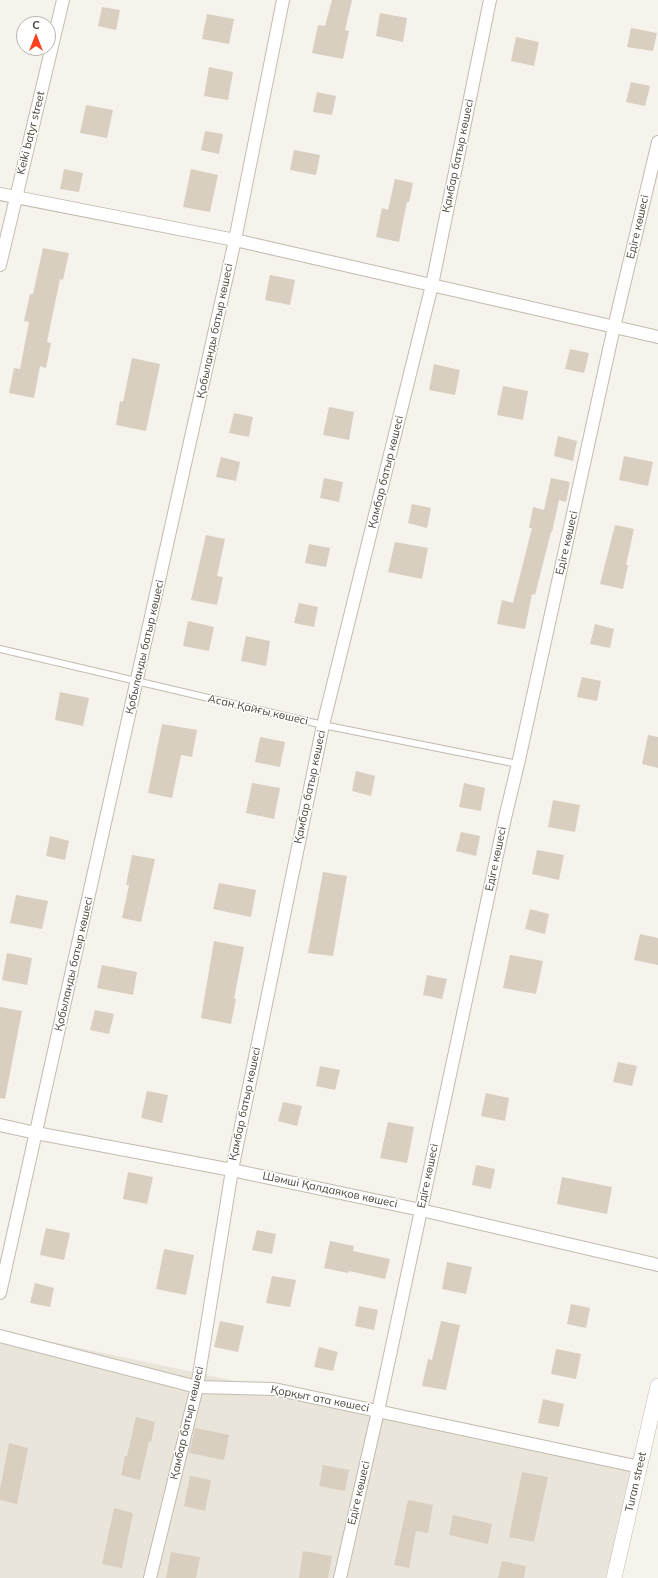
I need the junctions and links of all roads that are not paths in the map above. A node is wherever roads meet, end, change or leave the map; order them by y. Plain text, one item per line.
1 (63, 0) edge
2 (283, 0) edge
3 (490, 0) edge
4 (658, 142) edge
5 (0, 194) edge
6 (15, 198) junction
7 (235, 240) junction
8 (0, 266) edge
9 (432, 285) junction
10 (614, 327) junction
11 (658, 337) edge
12 (0, 649) edge
13 (137, 682) junction
14 (323, 725) junction
15 (518, 764) junction
16 (0, 1124) edge
17 (36, 1133) junction
18 (232, 1170) junction
19 (421, 1210) junction
20 (658, 1266) edge
21 (0, 1293) edge
22 (0, 1336) edge
23 (197, 1386) junction
24 (658, 1386) edge
25 (378, 1411) junction
26 (640, 1467) junction
27 (150, 1578) edge
28 (340, 1578) edge
29 (614, 1578) edge

1 - 6 street, Keiki batyr street
2 - 7 street, Қобыланды батыр көшесі
3 - 9 street, Қамбар батыр көшесі
4 - 10 street, Едіге көшесі
5 - 6 street
6 - 7 street
6 - 8 street, Keiki batyr street
7 - 9 street
7 - 13 street, Қобыланды батыр көшесі
9 - 10 street
9 - 14 street, Қамбар батыр көшесі
10 - 11 street
10 - 15 street, Едіге көшесі
12 - 13 lane, Асан Қайғы көшесі
13 - 14 lane, Асан Қайғы көшесі
13 - 17 street, Қобыланды батыр көшесі
14 - 15 lane, Асан Қайғы көшесі
14 - 18 street, Қамбар батыр көшесі
15 - 19 street, Едіге көшесі
16 - 17 street, Шәмші Қалдаяқов көшесі
17 - 18 street, Шәмші Қалдаяқов көшесі
17 - 21 street, Қобыланды батыр көшесі
18 - 19 street, Шәмші Қалдаяқов көшесі
18 - 23 street, Қамбар батыр көшесі
19 - 20 street, Шәмші Қалдаяқов көшесі
19 - 25 street, Едіге көшесі
22 - 23 street, Қорқыт ата көшесі
23 - 25 street, Қорқыт ата көшесі
23 - 27 street, Қамбар батыр көшесі
24 - 26 street, Turan street
25 - 26 street, Қорқыт ата көшесі
25 - 28 street, Едіге көшесі
26 - 29 street, Turan street

